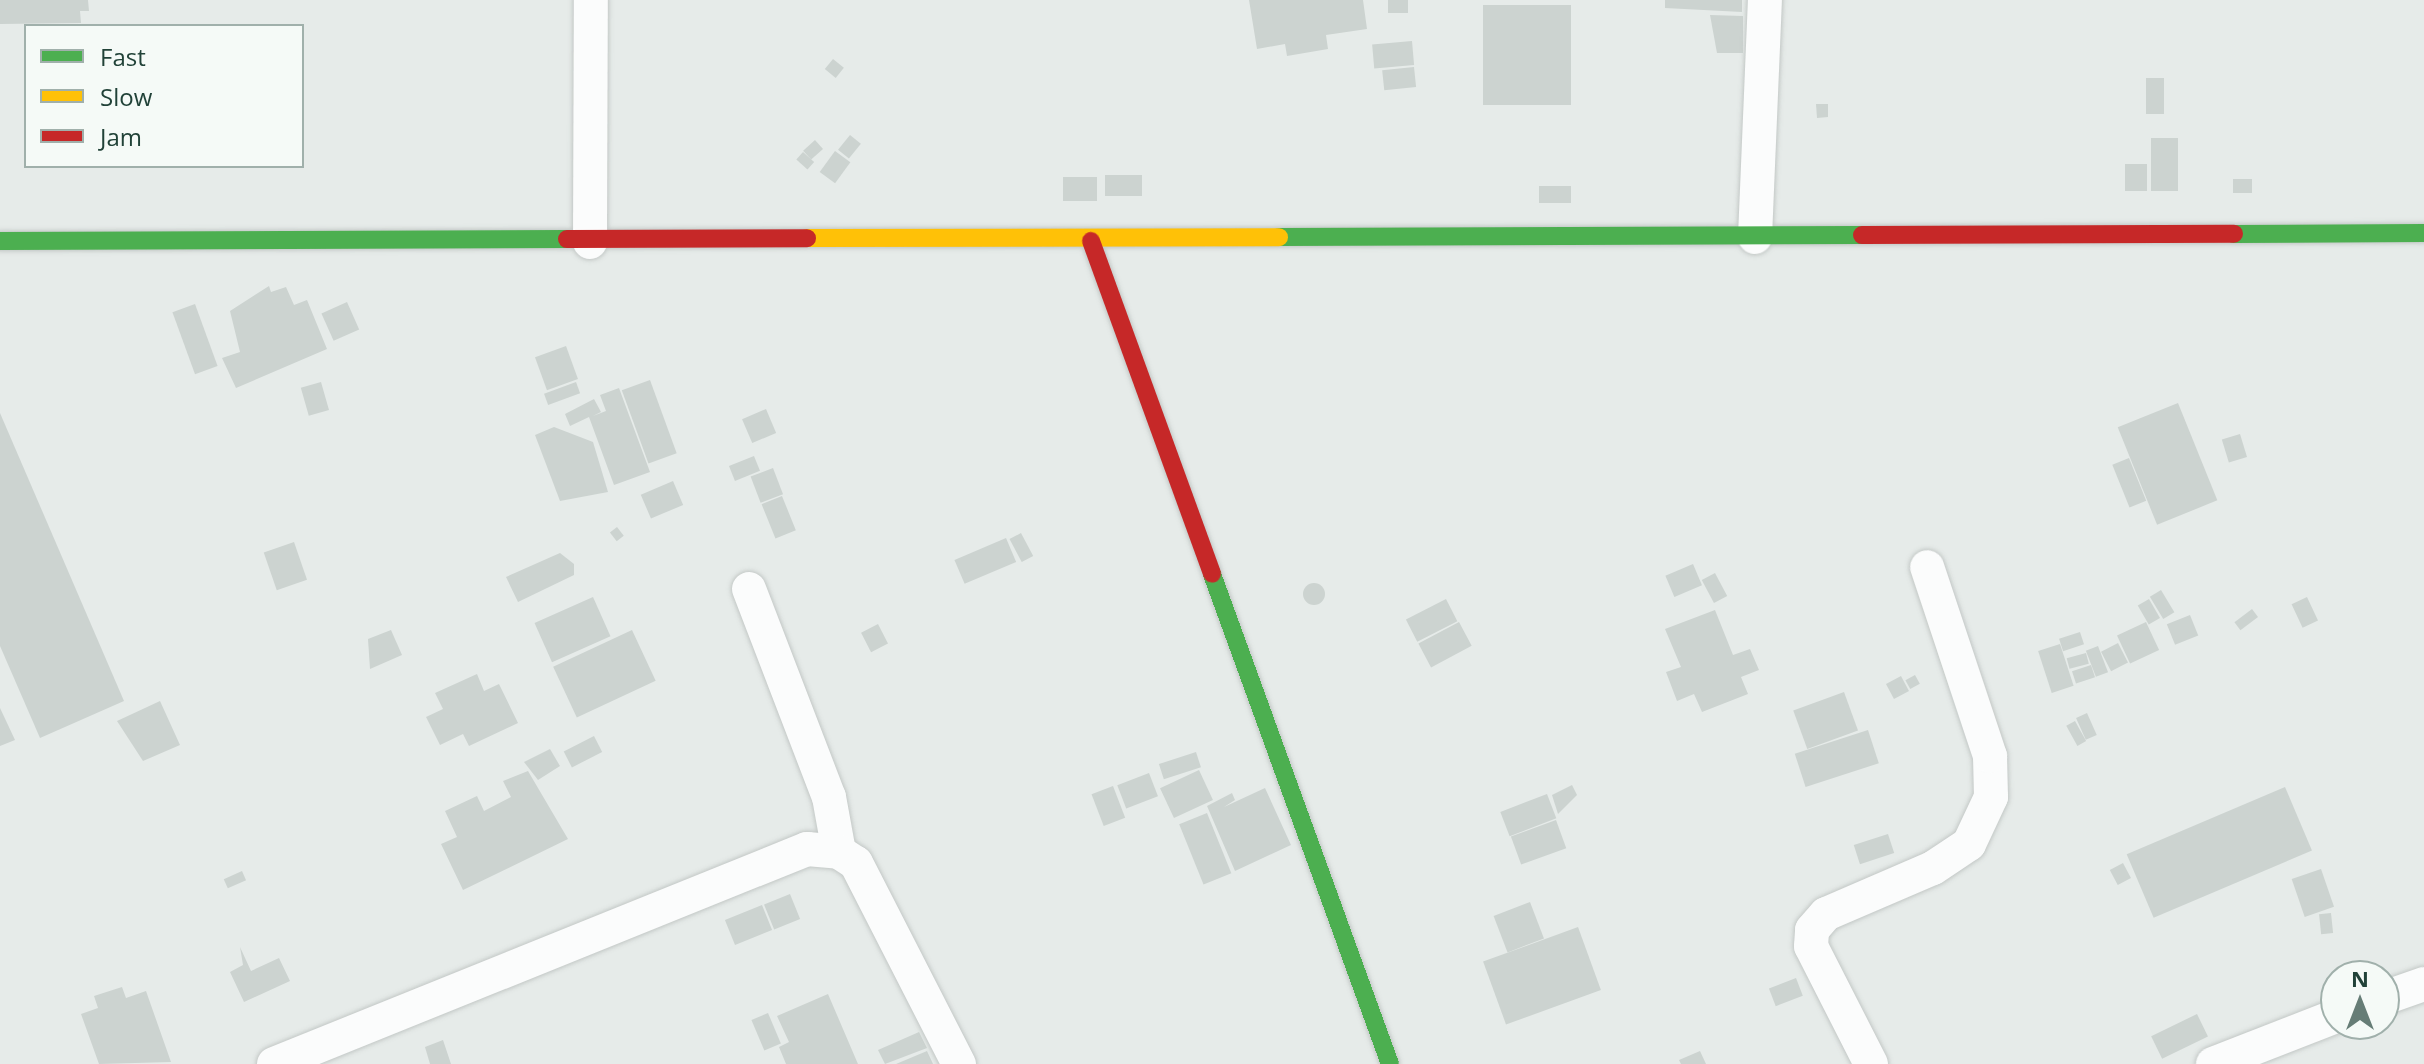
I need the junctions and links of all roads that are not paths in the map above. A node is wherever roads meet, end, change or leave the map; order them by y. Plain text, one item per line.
1 (591, 0) edge
2 (1765, 0) edge
3 (2424, 233) edge
4 (1755, 237) junction
5 (0, 241) edge
6 (1091, 241) junction
7 (590, 242) junction
8 (1927, 567) dead end
9 (749, 589) dead end
10 (839, 852) junction
11 (2424, 984) edge
12 (2400, 992) edge
13 (2320, 1022) edge
14 (274, 1064) edge
15 (959, 1064) edge
16 (1390, 1064) edge
17 (1871, 1064) edge
18 (2213, 1064) edge

1 - 7 street
2 - 4 street
3 - 4 street
4 - 6 street
5 - 7 street
6 - 7 street
6 - 16 street
8 - 17 street
9 - 10 street
10 - 14 street
10 - 15 street
11 - 12 street
13 - 18 street

